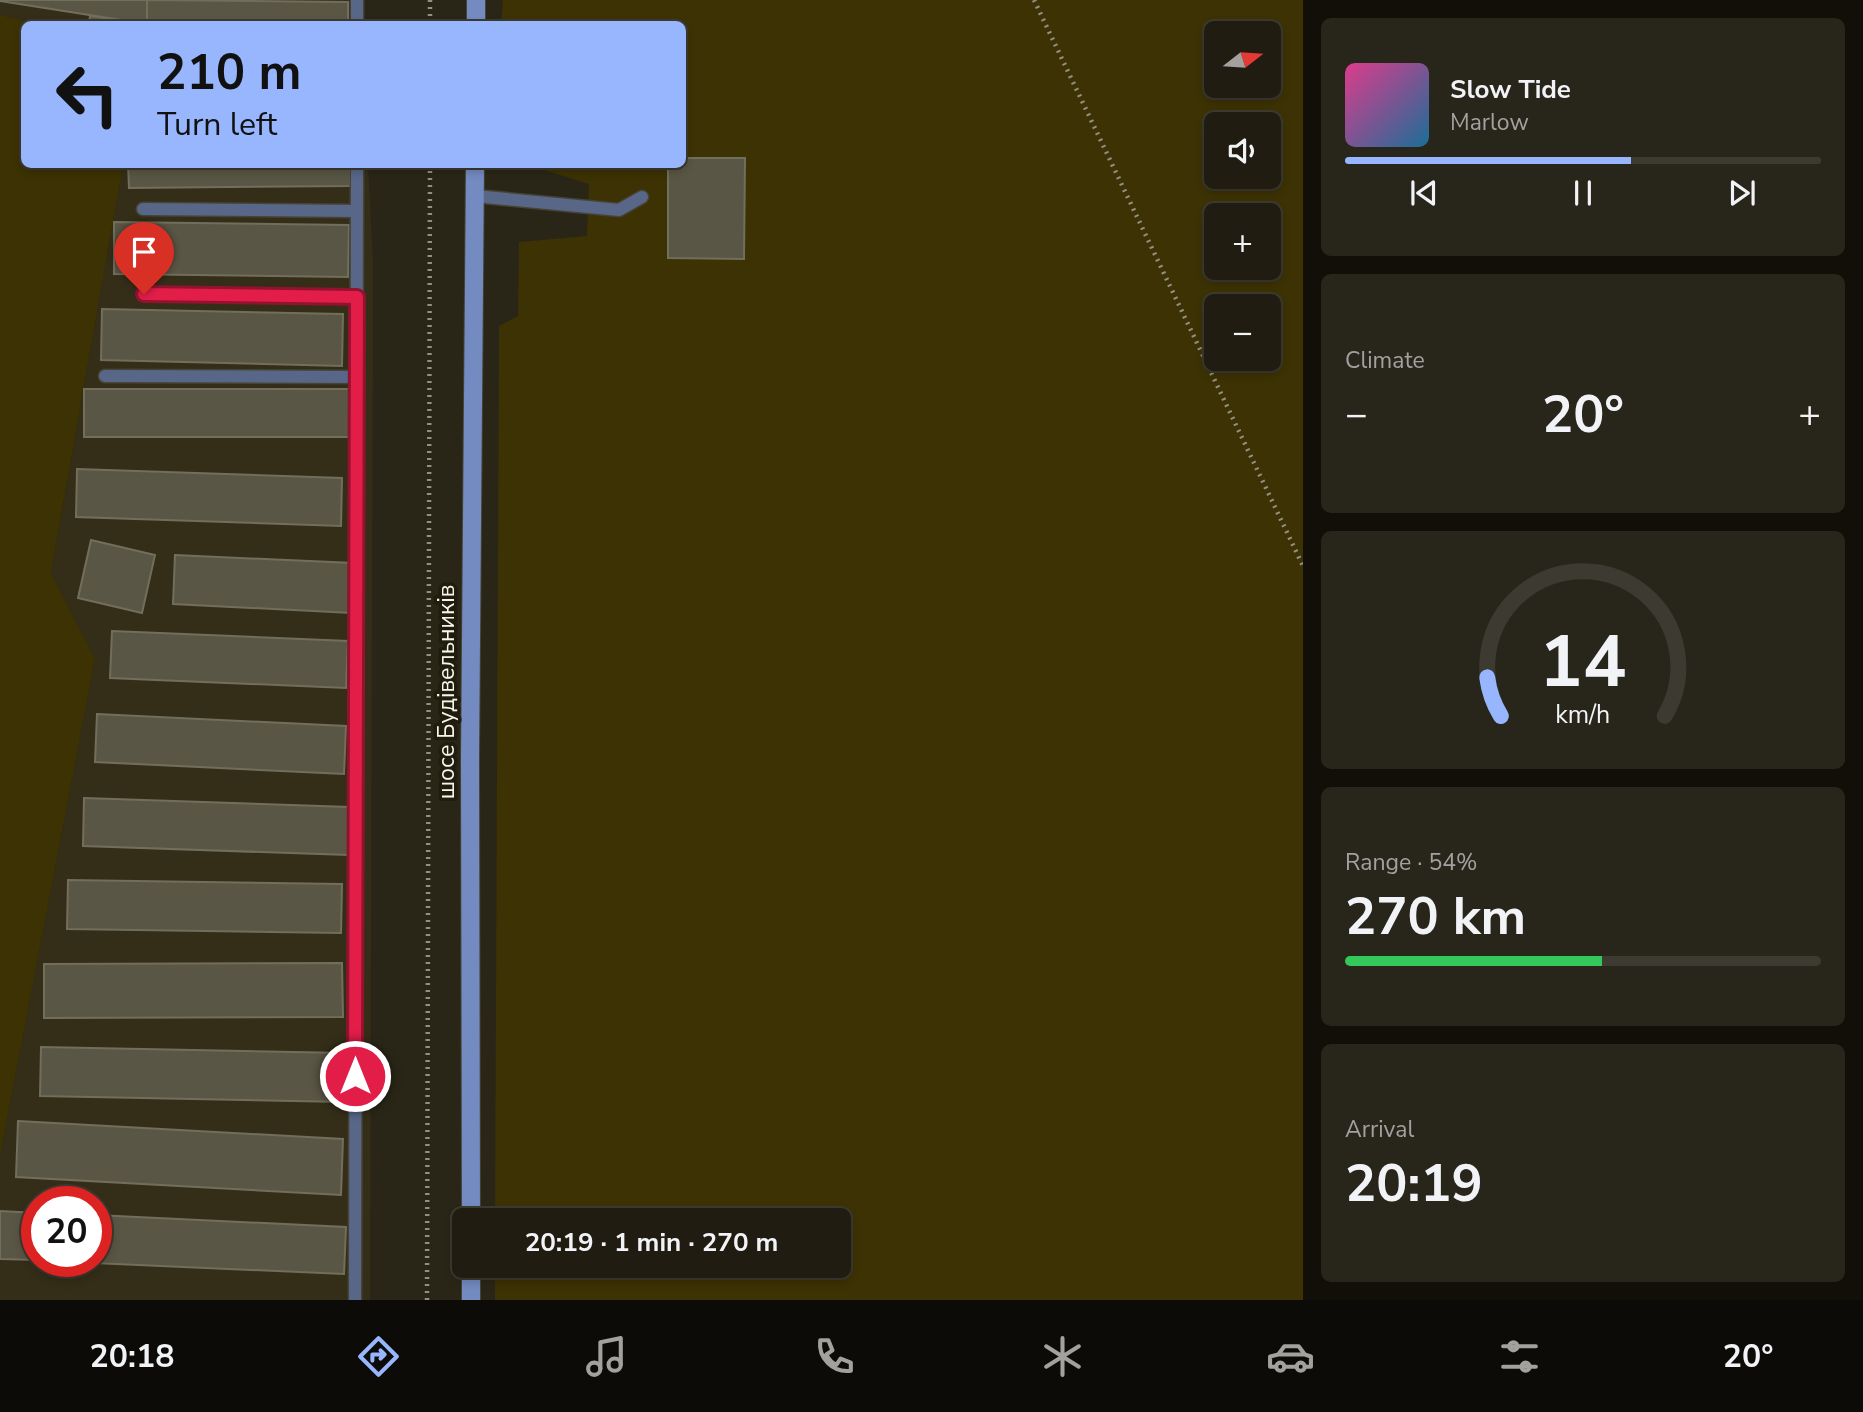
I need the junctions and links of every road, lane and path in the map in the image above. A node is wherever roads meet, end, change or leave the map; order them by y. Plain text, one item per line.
1 (357, 0) edge
2 (430, 0) edge
3 (476, 0) edge
4 (1034, 0) edge
5 (357, 21) edge
6 (430, 21) edge
7 (476, 21) edge
8 (357, 168) edge
9 (430, 168) edge
10 (475, 168) edge
11 (475, 196) junction
12 (642, 197) dead end
13 (143, 209) dead end
14 (357, 211) junction
15 (144, 294) dead end
16 (357, 297) junction
17 (105, 376) dead end
18 (357, 377) junction
19 (1303, 566) edge
20 (471, 1208) edge
21 (471, 1278) edge
22 (427, 1292) junction
23 (355, 1300) edge
24 (421, 1300) edge
25 (427, 1300) edge
26 (471, 1300) edge

1 - 5 lane
2 - 6 path
3 - 7 main road
4 - 19 path
8 - 14 lane
9 - 22 path
10 - 11 main road, шосе Будівельників
11 - 12 lane
11 - 20 main road, шосе Будівельників
13 - 14 lane
14 - 16 lane
15 - 16 lane
16 - 18 lane
17 - 18 lane
18 - 23 lane
21 - 26 main road
22 - 24 path
22 - 25 path

